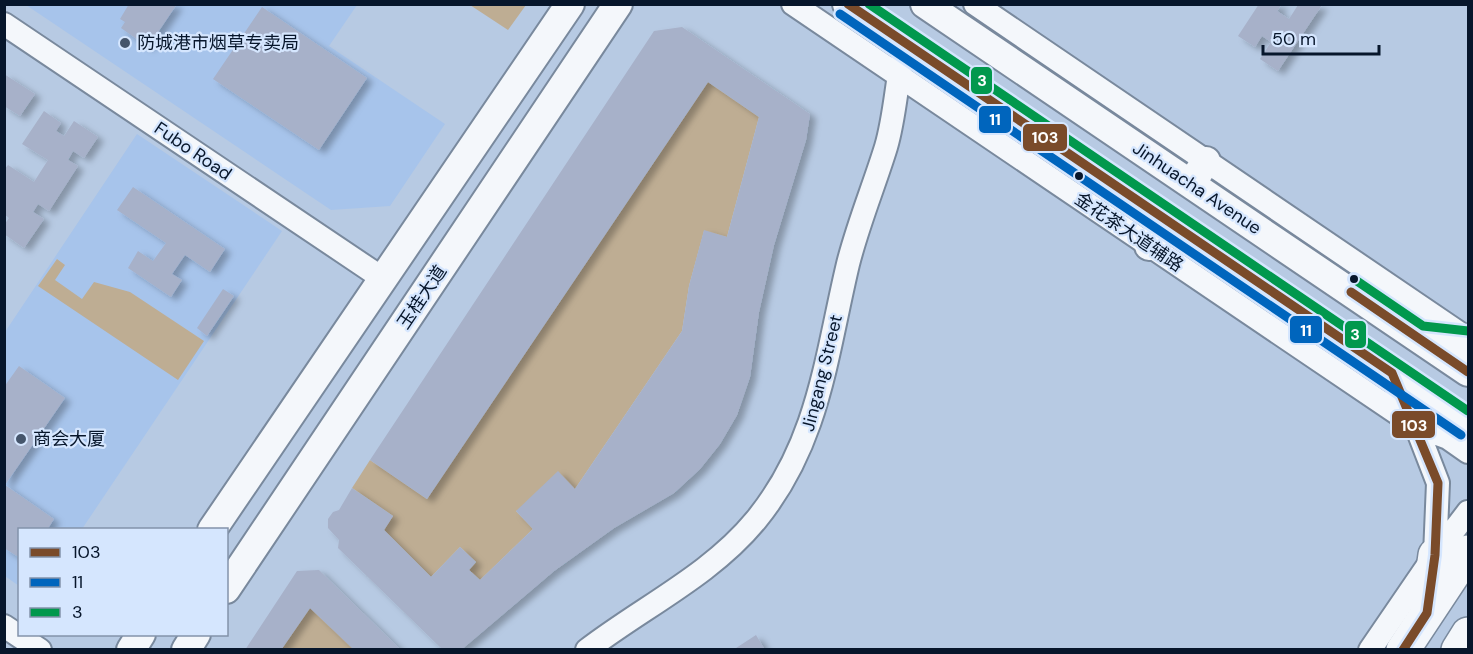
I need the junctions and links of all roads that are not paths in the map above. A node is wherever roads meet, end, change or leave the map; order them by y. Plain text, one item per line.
1 (570, 4) edge
2 (618, 4) edge
3 (793, 4) edge
4 (848, 4) edge
5 (925, 4) edge
6 (975, 4) edge
7 (4, 24) edge
8 (905, 43) junction
9 (899, 76) junction
10 (1198, 173) junction
11 (1167, 220) junction
12 (1149, 246) junction
13 (382, 278) junction
14 (1419, 338) junction
15 (1468, 341) edge
16 (1468, 372) edge
17 (1392, 373) junction
18 (1468, 425) edge
19 (1416, 426) junction
20 (1468, 452) edge
21 (1468, 512) edge
22 (213, 528) edge
23 (1458, 561) edge
24 (228, 586) edge
25 (4, 626) edge
26 (1468, 634) edge
27 (18, 635) edge
28 (19, 636) edge
29 (140, 636) edge
30 (195, 636) edge
31 (40, 650) edge
32 (131, 650) edge
33 (186, 650) edge
34 (587, 650) edge
35 (1371, 650) edge
36 (1403, 650) edge
37 (1458, 650) edge

1 - 13 main road
2 - 24 main road, 玉桂大道
3 - 9 street, 金花茶大道辅路
4 - 8 main road
5 - 10 main road, Jinhuacha Avenue
6 - 10 street
7 - 13 street, Fubo Road
8 - 9 street, Jingang Street
8 - 11 main road
9 - 12 street, 金花茶大道辅路
9 - 34 street, Jingang Street
10 - 14 main road, Jinhuacha Avenue
10 - 15 street
11 - 12 main road
11 - 17 main road
12 - 19 street, 金花茶大道辅路
13 - 22 main road
14 - 15 main road
14 - 16 main road, Jinhuacha Avenue
17 - 18 main road
17 - 19 main road
19 - 20 street, 金花茶大道辅路
19 - 23 street
21 - 23 street
23 - 35 street
23 - 36 highway
25 - 27 street
26 - 37 highway
28 - 31 street
29 - 32 main road
30 - 33 main road

